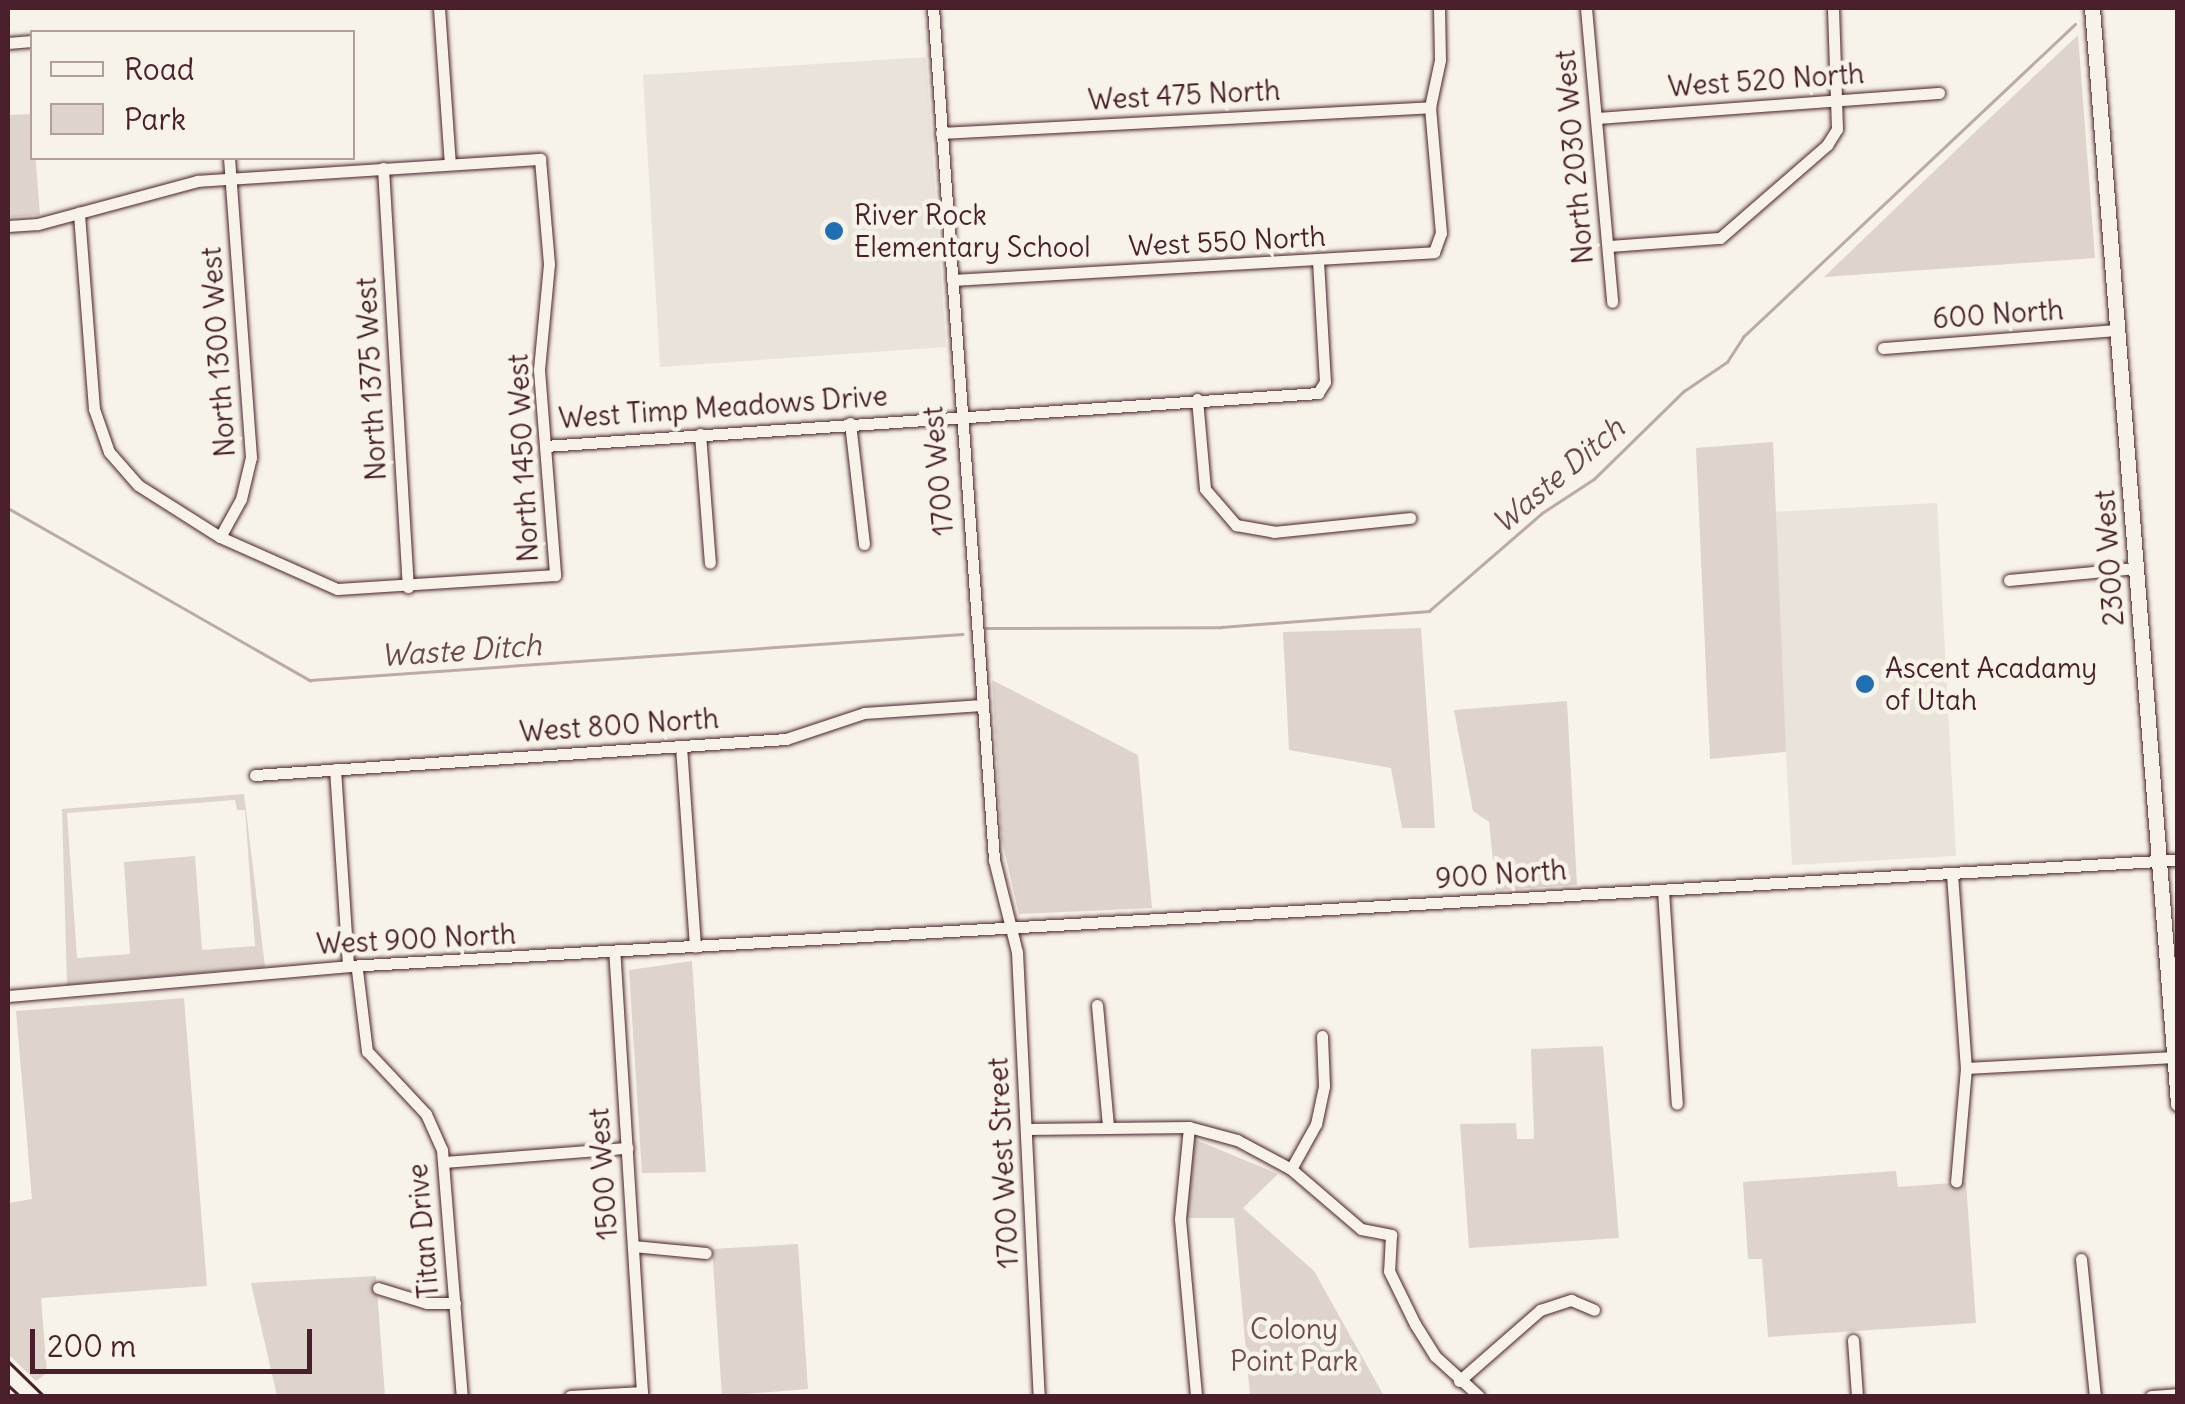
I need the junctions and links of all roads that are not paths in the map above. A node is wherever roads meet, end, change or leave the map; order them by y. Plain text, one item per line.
1 (439, 8) edge
2 (932, 8) edge
3 (1439, 8) edge
4 (1586, 8) edge
5 (1833, 8) edge
6 (2092, 8) edge
7 (1939, 93) dead end
8 (1836, 99) junction
9 (1430, 107) junction
10 (1596, 118) junction
11 (941, 133) junction
12 (230, 160) edge
13 (450, 164) junction
14 (384, 168) junction
15 (231, 177) junction
16 (79, 213) junction
17 (8, 226) edge
18 (1608, 246) junction
19 (1318, 261) junction
20 (952, 280) junction
21 (1612, 302) dead end
22 (2117, 330) junction
23 (1884, 348) dead end
24 (1196, 400) junction
25 (959, 414) junction
26 (850, 423) junction
27 (700, 434) junction
28 (545, 446) junction
29 (1410, 518) dead end
30 (220, 537) junction
31 (864, 544) dead end
32 (710, 563) dead end
33 (2135, 568) junction
34 (2009, 580) dead end
35 (408, 586) junction
36 (982, 705) junction
37 (680, 746) junction
38 (335, 769) junction
39 (256, 774) dead end
40 (2178, 860) edge
41 (2158, 862) junction
42 (1952, 874) junction
43 (1663, 890) junction
44 (1012, 928) junction
45 (826, 939) joint
46 (695, 947) junction
47 (614, 953) junction
48 (353, 968) junction
49 (8, 996) edge
50 (1097, 1005) dead end
51 (1322, 1036) dead end
52 (2174, 1057) junction
53 (1966, 1068) junction
54 (1677, 1104) dead end
55 (2178, 1104) edge
56 (1108, 1125) junction
57 (1027, 1128) junction
58 (1189, 1128) junction
59 (627, 1148) junction
60 (443, 1162) junction
61 (1291, 1169) junction
62 (1956, 1182) dead end
63 (633, 1246) junction
64 (706, 1253) dead end
65 (2081, 1258) dead end
66 (378, 1288) dead end
67 (455, 1303) junction
68 (1594, 1310) dead end
69 (1854, 1340) dead end
70 (1460, 1381) junction
71 (2178, 1394) edge
72 (462, 1396) edge
73 (570, 1396) edge
74 (1039, 1396) edge
75 (1196, 1396) edge
76 (1478, 1396) edge
77 (1858, 1396) edge
78 (2094, 1396) edge
79 (2151, 1396) edge

1 - 13 street
2 - 11 street, 1700 West
3 - 9 street
4 - 10 street, North 2030 West
5 - 8 street
6 - 22 main road, 2300 West
7 - 8 street, West 520 North
8 - 10 street, West 520 North
8 - 18 street
9 - 11 street, West 475 North
9 - 19 street, West 550 North
10 - 18 street, North 2030 West
11 - 20 street, 1700 West
12 - 15 street, North 1300 West
13 - 14 street
13 - 28 street, North 1450 West
14 - 15 street
14 - 35 street, North 1375 West
15 - 16 street
15 - 30 street, North 1300 West
16 - 17 street
16 - 30 street
18 - 21 street, North 2030 West
19 - 20 street, West 550 North
19 - 24 street, West Timp Meadows Drive
20 - 25 street, 1700 West
22 - 23 street, 600 North
22 - 33 main road, 2300 West
24 - 25 street, West Timp Meadows Drive
24 - 29 street
25 - 26 street, West Timp Meadows Drive
25 - 36 street, 1700 West
26 - 27 street, West Timp Meadows Drive
26 - 31 street
27 - 28 street, West Timp Meadows Drive
27 - 32 street
28 - 35 street, North 1450 West
30 - 35 street
33 - 34 street
33 - 41 main road, 2300 West
36 - 37 street, West 800 North
36 - 44 street, 1700 West
37 - 38 street, West 800 North
37 - 46 street
38 - 39 street, West 800 North
38 - 48 street, Titan Drive
40 - 41 street, 900 North
41 - 42 street, 900 North
41 - 52 main road, 2300 West
42 - 43 street, 900 North
42 - 53 street
43 - 44 street, 900 North
43 - 54 street
44 - 45 street, 900 North
44 - 57 street, 1700 West Street
45 - 46 street, West 900 North
46 - 47 street, West 900 North
47 - 48 street, West 900 North
47 - 59 street, 1500 West
48 - 49 street, West 900 North
48 - 60 street, Titan Drive
50 - 56 street
51 - 61 street
52 - 53 street
52 - 55 main road, 2300 West
53 - 62 street
56 - 57 street
56 - 58 street
57 - 74 street, 1700 West Street
58 - 61 street
58 - 75 street
59 - 60 street
59 - 63 street, 1500 West
60 - 67 street, Titan Drive
61 - 70 street
63 - 64 street
63 - 73 street, 1500 West
65 - 78 street
66 - 67 street
67 - 72 street, Titan Drive
68 - 70 street
69 - 77 street
70 - 76 street
71 - 79 street

